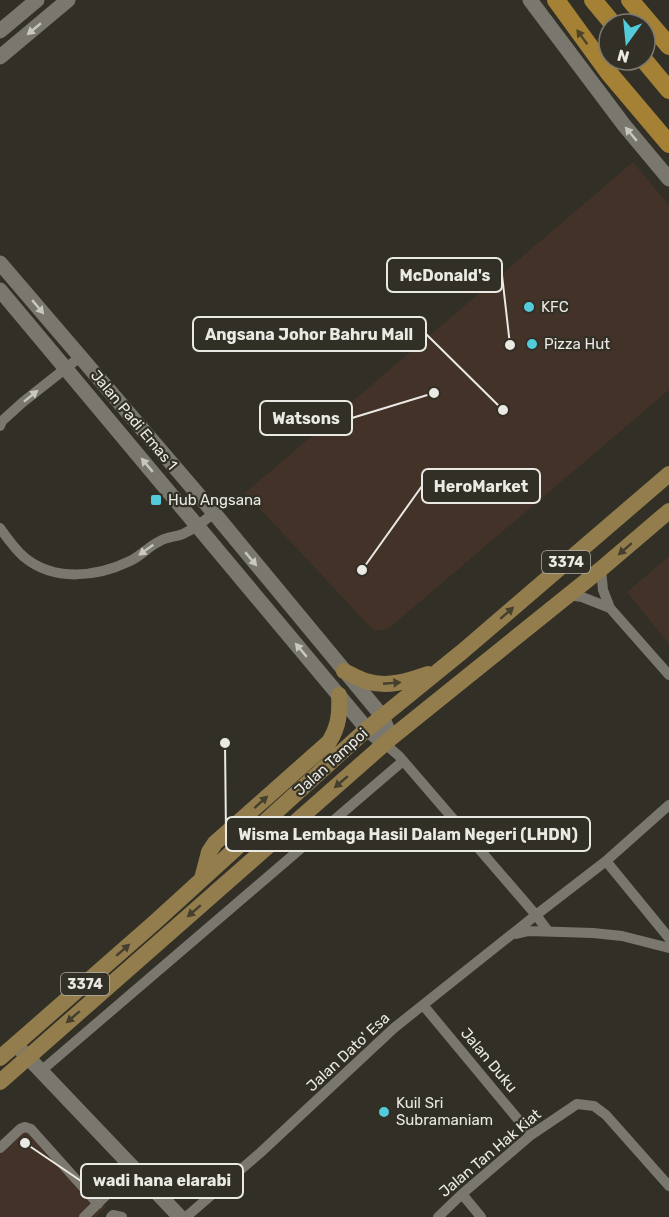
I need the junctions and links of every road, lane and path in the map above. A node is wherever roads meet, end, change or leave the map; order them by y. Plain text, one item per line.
1 (37, 0) edge
2 (68, 0) edge
3 (530, 0) edge
4 (556, 0) edge
5 (593, 0) edge
6 (630, 0) edge
7 (603, 12) edge
8 (0, 31) edge
9 (669, 46) edge
10 (0, 57) edge
11 (654, 72) edge
12 (669, 90) edge
13 (669, 144) edge
14 (669, 179) edge
15 (0, 263) edge
16 (0, 290) edge
17 (80, 357) junction
18 (66, 368) junction
19 (0, 426) edge
20 (669, 474) edge
21 (669, 511) edge
22 (214, 513) junction
23 (198, 525) junction
24 (0, 528) edge
25 (601, 569) junction
26 (568, 596) junction
27 (610, 608) junction
28 (440, 669) junction
29 (344, 671) junction
30 (669, 675) edge
31 (339, 694) junction
32 (382, 716) junction
33 (367, 729) junction
34 (388, 741) junction
35 (401, 758) junction
36 (669, 805) edge
37 (606, 861) junction
38 (202, 879) junction
39 (536, 915) junction
40 (548, 931) junction
41 (510, 936) junction
42 (669, 938) edge
43 (669, 948) edge
44 (423, 1005) junction
45 (16, 1044) junction
46 (0, 1058) edge
47 (28, 1058) junction
48 (41, 1071) junction
49 (0, 1082) edge
50 (531, 1135) junction
51 (0, 1148) edge
52 (134, 1168) junction
53 (669, 1186) edge
54 (462, 1194) junction
55 (99, 1204) junction
56 (84, 1217) edge
57 (111, 1217) edge
58 (122, 1217) edge
59 (180, 1217) edge
60 (186, 1217) edge
61 (438, 1217) edge
62 (481, 1217) edge

1 - 8 street
2 -> 10 street
14 -> 3 street
13 -> 4 highway
5 - 7 highway
6 - 9 highway
11 - 12 highway
15 -> 17 street, Jalan Padi Emas 1
16 - 18 street, Jalan Padi Emas 1
17 - 18 street
17 - 22 street, Jalan Padi Emas 1
19 -> 18 street
23 -> 18 street, Jalan Padi Emas 1
28 -> 20 main road, Jalan Tampoi / 3374
21 -> 25 main road, Jalan Tampoi / 3374
22 - 23 street
22 -> 29 street, Jalan Padi Emas 1
23 -> 24 street
31 -> 23 street, Jalan Padi Emas 1
25 - 26 main road, Jalan Tampoi / 3374
25 - 27 street
26 - 27 street
26 - 34 main road, Jalan Tampoi / 3374
27 - 30 street
29 -> 28 main road
28 - 32 main road, Jalan Tampoi / 3374
29 - 32 street, Jalan Padi Emas 1
31 - 33 street, Jalan Padi Emas 1
38 -> 31 main road
32 - 33 main road, Jalan Tampoi / 3374
32 - 34 street, Jalan Padi Emas 1
33 - 34 street, Jalan Padi Emas 1
33 - 38 main road, Jalan Tampoi / 3374
34 - 35 street
34 -> 47 main road, Jalan Tampoi / 3374
35 - 39 street
35 - 48 street
36 - 37 street, Jalan Dato' Esa
37 - 39 street, Jalan Dato' Esa
37 - 42 street
45 -> 38 main road, Jalan Tampoi / 3374
39 - 40 street
39 - 41 street, Jalan Dato' Esa
40 - 41 street
40 - 43 street
41 - 44 street, Jalan Dato' Esa
44 - 50 street, Jalan Duku
44 - 60 street, Jalan Dato' Esa
45 - 46 main road, Jalan Tampoi / 3374
45 - 47 street
47 - 48 street
47 - 49 main road, Jalan Tampoi / 3374
48 - 52 street
50 - 53 street, Jalan Tan Hak Kiat
50 - 54 street, Jalan Tan Hak Kiat
51 - 55 street
52 - 55 street
52 - 59 street
54 - 61 street, Jalan Tan Hak Kiat
54 - 62 street
55 - 56 street
57 - 58 street

